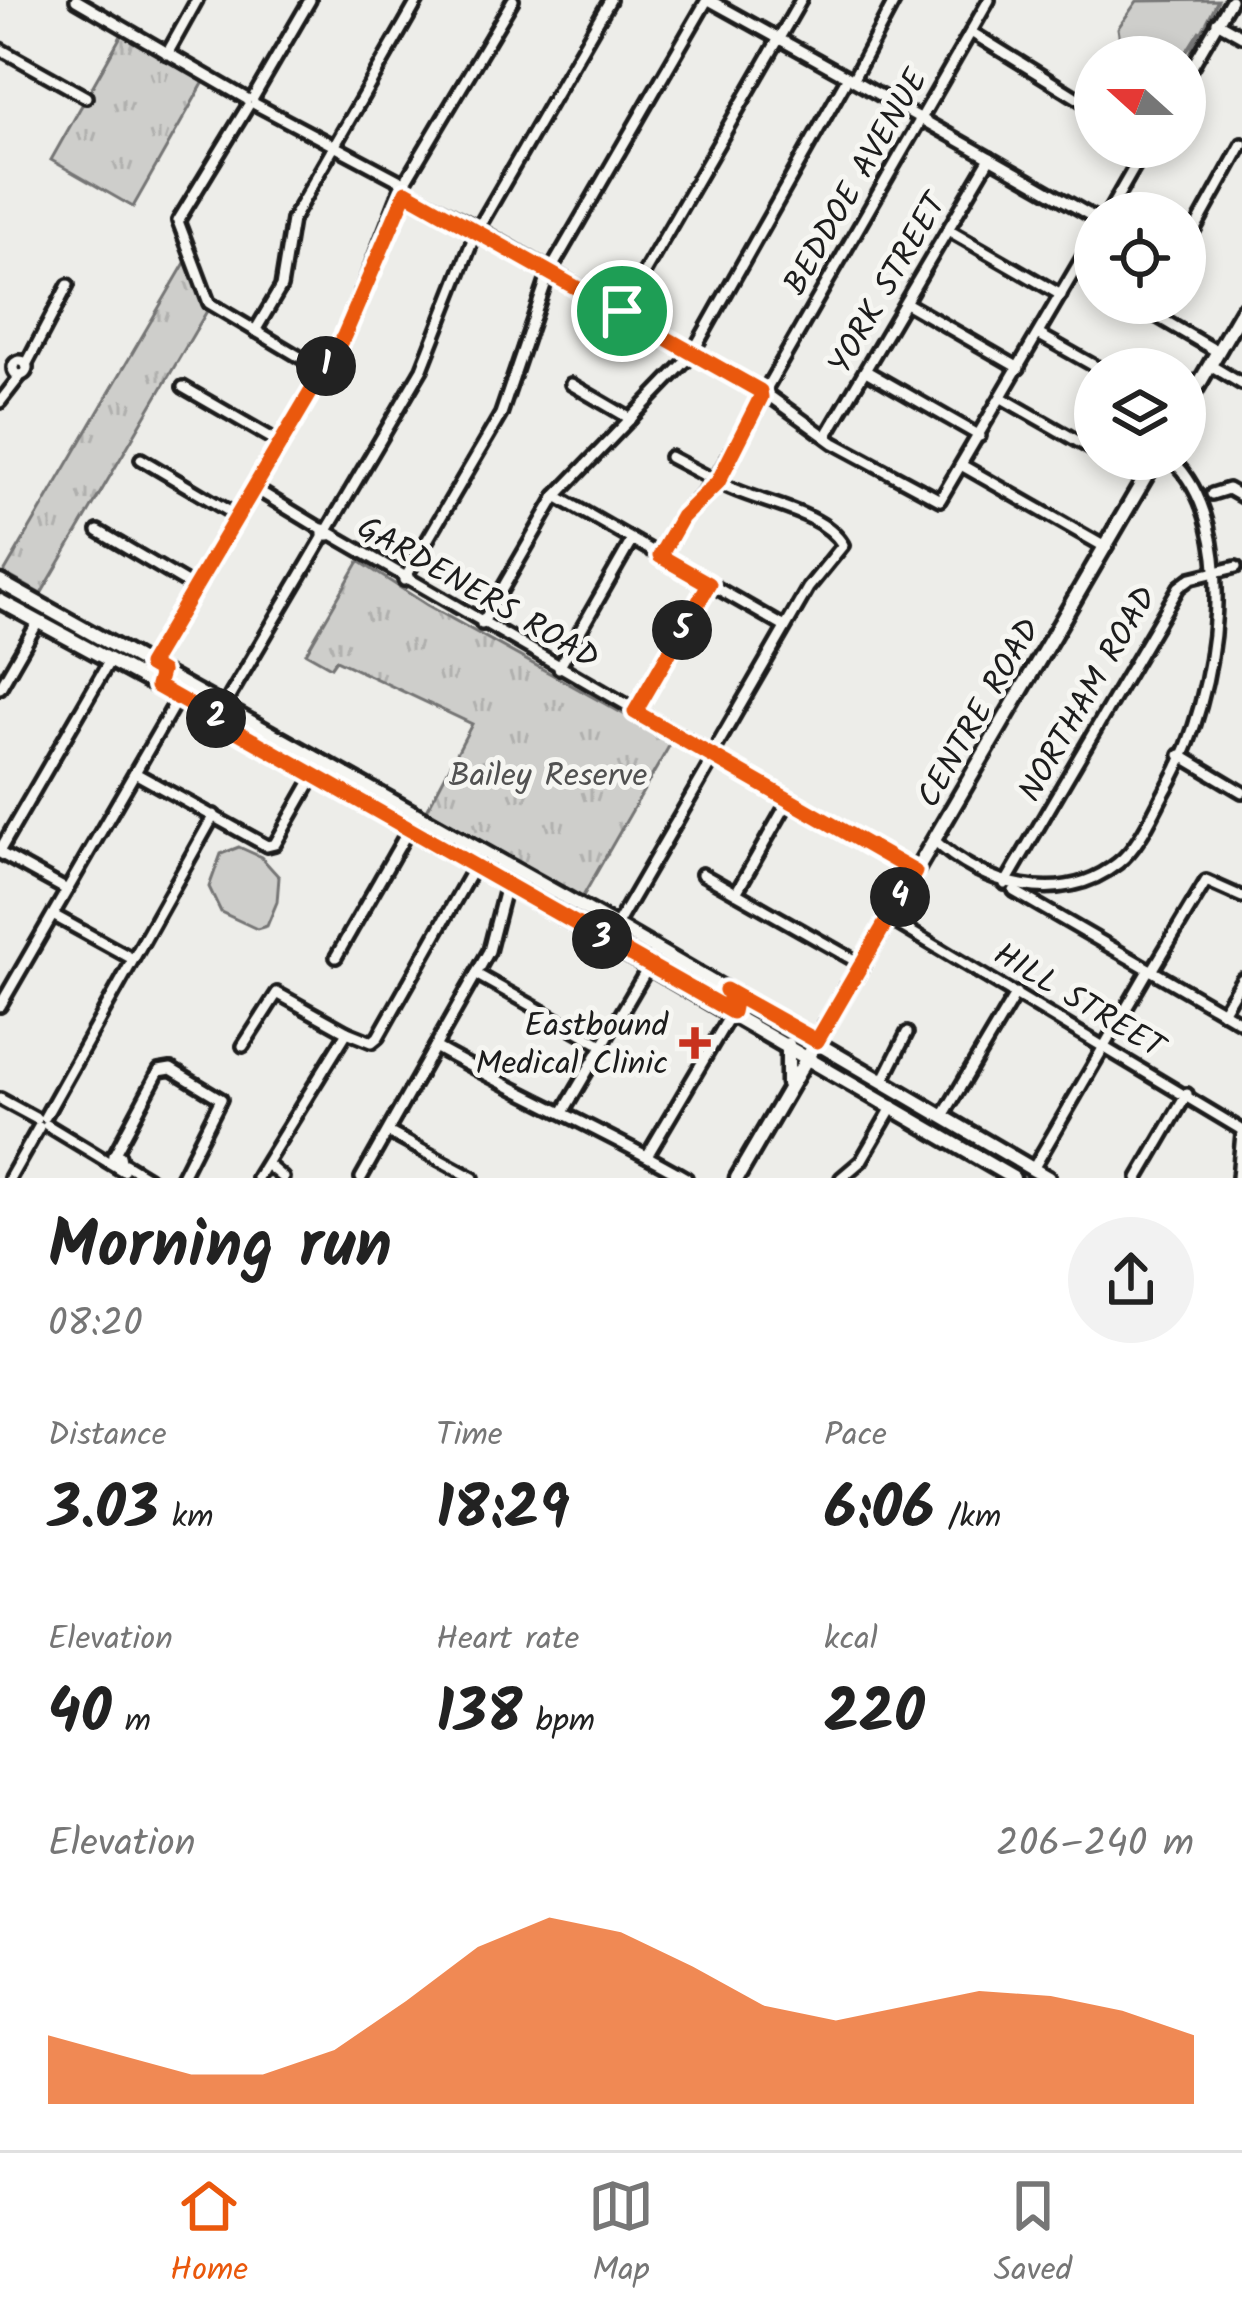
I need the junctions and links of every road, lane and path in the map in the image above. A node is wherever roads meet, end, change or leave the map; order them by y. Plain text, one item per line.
1 (76, 0) edge
2 (196, 0) edge
3 (310, 0) edge
4 (418, 0) edge
5 (513, 0) edge
6 (610, 0) edge
7 (708, 0) edge
8 (801, 0) edge
9 (895, 0) edge
10 (989, 0) edge
11 (1235, 1) edge
12 (1218, 20) junction
13 (971, 32) junction
14 (1242, 36) edge
15 (778, 40) junction
16 (1206, 41) edge
17 (0, 49) edge
18 (166, 54) junction
19 (849, 80) junction
20 (1074, 96) edge
21 (86, 97) dead end
22 (251, 102) junction
23 (921, 121) junction
24 (1242, 144) edge
25 (334, 146) junction
26 (990, 158) junction
27 (405, 189) junction
28 (1074, 206) edge
29 (1206, 209) edge
30 (478, 228) junction
31 (948, 230) junction
32 (551, 270) junction
33 (1074, 273) edge
34 (68, 285) dead end
35 (1060, 296) junction
36 (906, 303) junction
37 (1242, 310) edge
38 (622, 311) junction
39 (1176, 324) edge
40 (255, 331) junction
41 (1038, 334) junction
42 (693, 352) junction
43 (1218, 352) junction
44 (1074, 354) edge
45 (1210, 365) junction
46 (1019, 368) junction
47 (322, 371) junction
48 (866, 371) junction
49 (1206, 372) edge
50 (571, 384) dead end
51 (1242, 384) edge
52 (183, 387) dead end
53 (764, 393) junction
54 (1002, 398) junction
55 (0, 402) edge
56 (631, 418) junction
57 (827, 435) junction
58 (980, 436) junction
59 (1074, 439) edge
60 (280, 443) junction
61 (670, 457) dead end
62 (141, 459) dead end
63 (963, 466) junction
64 (714, 480) junction
65 (1143, 480) edge
66 (1204, 480) edge
67 (254, 488) junction
68 (556, 496) junction
69 (1240, 496) edge
70 (1216, 500) junction
71 (237, 516) junction
72 (1220, 519) dead end
73 (98, 531) dead end
74 (326, 533) junction
75 (632, 539) junction
76 (1105, 547) junction
77 (660, 556) junction
78 (1234, 567) dead end
79 (404, 580) junction
80 (0, 582) edge
81 (709, 584) junction
82 (194, 588) junction
83 (0, 601) edge
84 (38, 622) junction
85 (482, 624) junction
86 (785, 627) junction
87 (1228, 636) dead end
88 (110, 660) junction
89 (1223, 664) dead end
90 (559, 668) junction
91 (156, 674) junction
92 (0, 688) edge
93 (178, 698) junction
94 (224, 706) junction
95 (635, 712) junction
96 (713, 756) junction
97 (1183, 757) junction
98 (135, 773) junction
99 (315, 774) junction
100 (1242, 792) edge
101 (789, 800) junction
102 (214, 815) junction
103 (417, 815) junction
104 (410, 828) junction
105 (934, 840) junction
106 (469, 844) junction
107 (0, 852) edge
108 (474, 867) junction
109 (915, 872) junction
110 (703, 874) dead end
111 (1008, 883) junction
112 (506, 885) junction
113 (67, 890) junction
114 (736, 893) junction
115 (1031, 893) junction
116 (1242, 897) edge
117 (53, 915) junction
118 (888, 918) junction
119 (616, 926) junction
120 (336, 957) dead end
121 (131, 958) junction
122 (861, 964) junction
123 (650, 966) junction
124 (1151, 970) junction
125 (476, 974) junction
126 (1242, 980) edge
127 (726, 990) junction
128 (1016, 993) junction
129 (0, 1006) edge
130 (1222, 1012) junction
131 (726, 1013) junction
132 (1242, 1023) edge
133 (347, 1032) junction
134 (908, 1033) dead end
135 (817, 1041) junction
136 (788, 1044) junction
137 (602, 1045) junction
138 (1105, 1045) junction
139 (243, 1046) dead end
140 (435, 1047) junction
141 (808, 1056) junction
142 (848, 1060) junction
143 (863, 1069) junction
144 (849, 1080) junction
145 (883, 1081) junction
146 (785, 1094) junction
147 (1186, 1094) junction
148 (0, 1099) edge
149 (886, 1102) junction
150 (565, 1109) junction
151 (943, 1116) junction
152 (42, 1122) junction
153 (1242, 1131) edge
154 (388, 1132) junction
155 (647, 1156) junction
156 (118, 1166) edge
157 (269, 1166) junction
158 (1033, 1169) junction
159 (995, 1173) edge
160 (146, 1177) edge
161 (10, 1178) edge
162 (181, 1178) edge
163 (257, 1178) edge
164 (283, 1178) edge
165 (361, 1178) edge
166 (472, 1178) edge
167 (686, 1178) edge
168 (736, 1178) edge
169 (842, 1178) edge
170 (1013, 1178) edge
171 (1048, 1178) edge
172 (1138, 1178) edge
173 (1238, 1178) edge

1 - 18 street
2 - 18 street
3 - 22 street
4 - 25 street
5 - 27 street
6 - 30 street
7 - 15 street
7 - 32 street
8 - 15 street
9 - 19 street
10 - 13 street, BEDDOE AVENUE
11 - 12 street
12 - 14 street
12 - 16 street
13 - 20 street
13 - 23 street, BEDDOE AVENUE
15 - 19 street
15 - 38 street
17 - 21 street
18 - 22 street
19 - 23 street
19 - 42 street
22 - 25 street
22 - 40 street
23 - 26 street
23 - 53 street, BEDDOE AVENUE
24 - 29 street
25 - 27 street
25 - 40 street
26 - 28 street
26 - 31 street, YORK STREET
27 - 30 street
27 - 47 street
30 - 32 street
30 - 74 street
31 - 35 street
31 - 36 street, YORK STREET
32 - 38 street
32 - 79 street
33 - 35 street
34 - 55 street
35 - 41 street
36 - 46 street
36 - 48 street, YORK STREET
37 - 43 main road
38 - 42 street
39 - 43 street
40 - 47 street
41 - 44 street
41 - 46 street
42 - 53 street
42 - 56 street
43 - 45 main road
45 - 49 main road
45 - 51 street
46 - 54 street
47 - 60 street
48 - 57 street, YORK STREET
48 - 58 street
50 - 56 street
52 - 60 street
53 - 57 street
53 - 64 street, BEDDOE AVENUE
54 - 58 street
54 - 59 street
56 - 68 street
57 - 63 street
58 - 63 street
60 - 67 street
61 - 64 street
62 - 71 street
63 - 76 street
64 - 77 street, BEDDOE AVENUE
64 - 86 street
65 - 76 main road, CENTRE ROAD
66 - 70 street
67 - 71 street
67 - 74 street, GARDENERS ROAD
68 - 75 street
68 - 85 street
69 - 70 street
70 - 72 street
71 - 82 street
73 - 82 street
74 - 79 street, GARDENERS ROAD
74 - 94 street
75 - 77 street
75 - 90 street
76 - 105 main road, CENTRE ROAD
77 - 81 street
78 - 111 street, NORTHAM ROAD
79 - 85 street, GARDENERS ROAD
80 - 91 main road
81 - 86 street
81 - 95 street
82 - 91 street
83 - 84 main road
84 - 88 main road
84 - 92 street
85 - 90 street, GARDENERS ROAD
86 - 96 street
87 - 97 street
88 - 91 main road
88 - 107 street
89 - 97 street
90 - 95 street, GARDENERS ROAD
91 - 93 main road
91 - 94 main road
93 - 98 street
93 - 99 main road
94 - 103 main road
95 - 96 street, GARDENERS ROAD
96 - 101 street, GARDENERS ROAD
96 - 119 street
97 - 100 street
97 - 115 street
98 - 102 street
98 - 113 street
99 - 102 street
99 - 104 main road
101 - 109 street, GARDENERS ROAD
101 - 114 street
102 - 121 street
103 - 104 street
103 - 106 main road
104 - 108 main road
104 - 120 street
105 - 109 main road, CENTRE ROAD
105 - 111 street
106 - 108 street
106 - 119 main road
107 - 113 street
108 - 112 main road
108 - 133 street
109 - 118 main road, CENTRE ROAD
110 - 114 street
111 - 115 street
112 - 123 main road
112 - 125 street
113 - 117 street
114 - 122 street
115 - 124 street
116 - 124 street
117 - 121 street
117 - 129 street
118 - 122 main road, CENTRE ROAD
118 - 128 street, HILL STREET
119 - 127 main road
121 - 152 street
122 - 135 main road, CENTRE ROAD
123 - 131 main road
123 - 137 street
124 - 130 street
124 - 138 street
125 - 137 street
125 - 140 street
126 - 130 street
127 - 131 main road
127 - 135 main road
128 - 138 street, HILL STREET
128 - 151 street
130 - 132 street
131 - 136 main road
131 - 155 street
133 - 139 street
133 - 157 street
134 - 145 street
135 - 141 main road, CENTRE ROAD
135 - 142 main road
136 - 141 main road
136 - 146 main road
137 - 150 street
138 - 147 street, HILL STREET
138 - 158 street
140 - 150 street
140 - 154 street
141 - 144 main road
141 - 146 main road, CENTRE ROAD
142 - 143 main road
142 - 144 main road
143 - 145 main road
143 - 149 main road
144 - 149 main road
145 - 151 main road
146 - 168 main road, CENTRE ROAD
147 - 153 street, HILL STREET
147 - 172 street
148 - 152 street
149 - 159 main road
149 - 169 street
150 - 155 street
151 - 158 main road
152 - 156 street
152 - 161 street
153 - 173 street, HILL STREET
154 - 165 street
154 - 166 street
155 - 167 street
156 - 160 street
156 - 162 street
157 - 163 street
157 - 164 street
158 - 171 main road
159 - 170 main road

